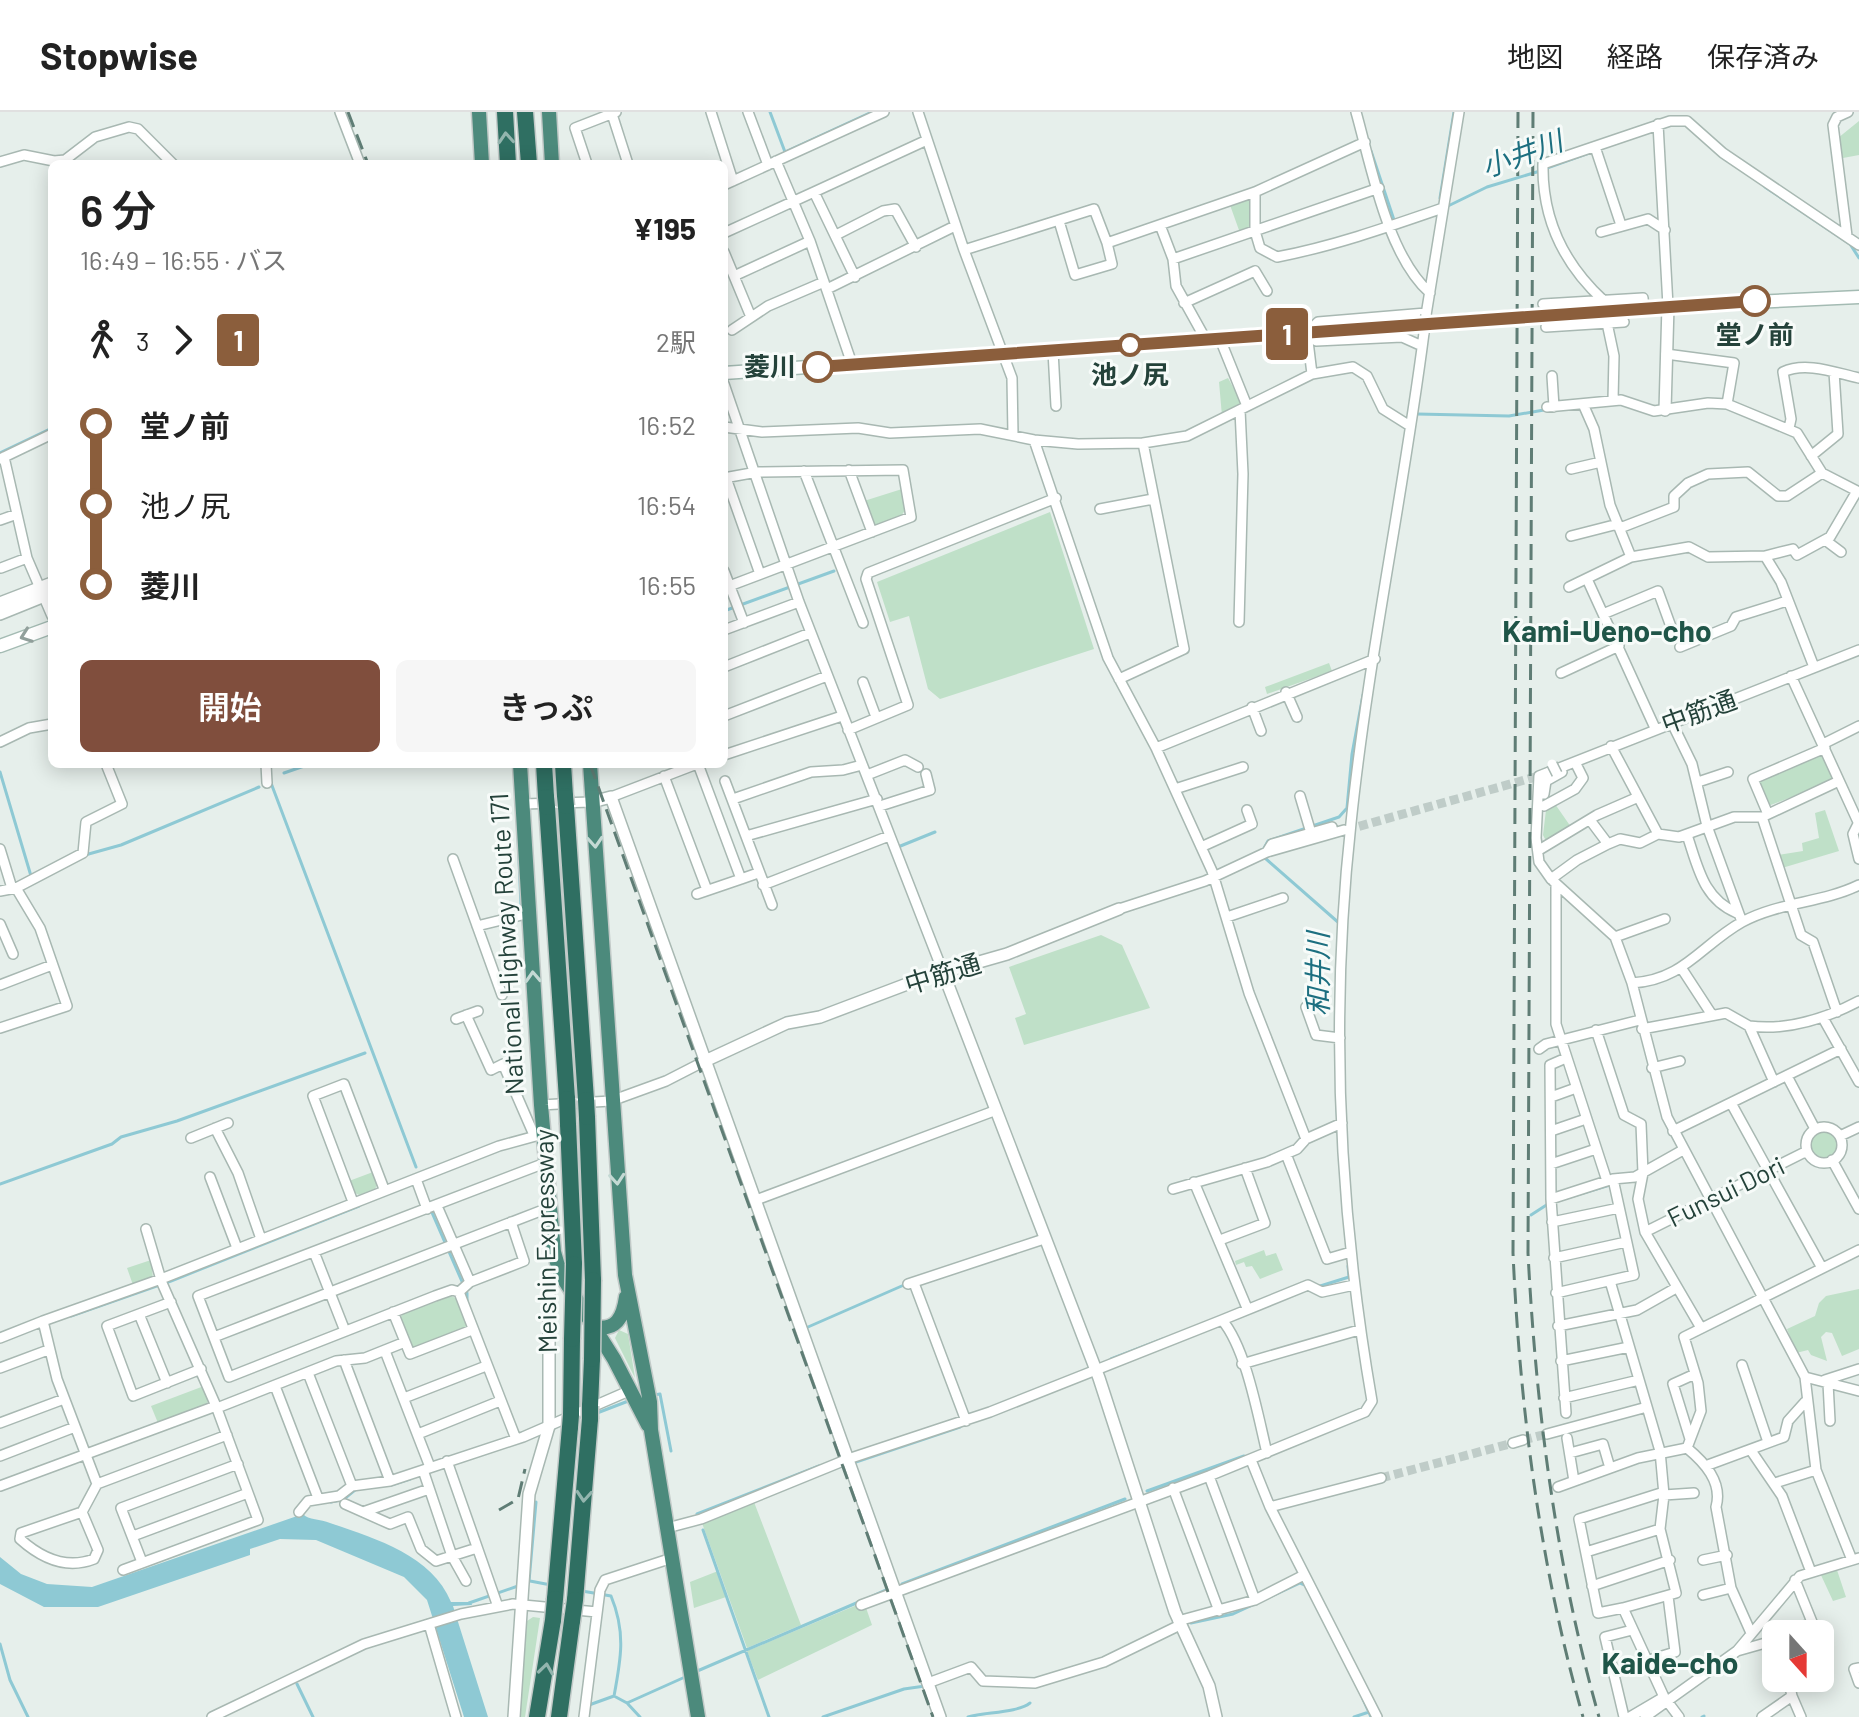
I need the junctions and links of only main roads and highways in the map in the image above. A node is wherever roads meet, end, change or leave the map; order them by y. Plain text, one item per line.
1 (479, 112) edge
2 (505, 112) edge
3 (525, 112) edge
4 (549, 112) edge
5 (482, 160) edge
6 (508, 160) edge
7 (529, 160) edge
8 (552, 160) edge
9 (1859, 297) edge
10 (728, 373) edge
11 (48, 628) edge
12 (0, 646) edge
13 (520, 768) edge
14 (544, 768) edge
15 (563, 768) edge
16 (590, 768) edge
17 (567, 1268) junction
18 (627, 1289) junction
19 (594, 1327) junction
20 (640, 1397) junction
21 (537, 1717) edge
22 (559, 1717) edge
23 (698, 1717) edge

1 - 5 highway
6 -> 2 highway
3 - 7 highway
4 - 8 highway
9 - 10 main road
11 -> 12 main road
17 -> 13 highway, National Highway Route 171
14 - 17 highway, Meishin Expressway, bridge
15 -> 22 highway, Meishin Expressway, bridge
16 -> 18 highway, National Highway Route 171
17 - 19 highway, National Highway Route 171
21 -> 17 highway, Meishin Expressway, bridge
18 - 19 highway
18 - 20 highway, National Highway Route 171
19 - 20 highway, National Highway Route 171
20 - 23 highway, National Highway Route 171

